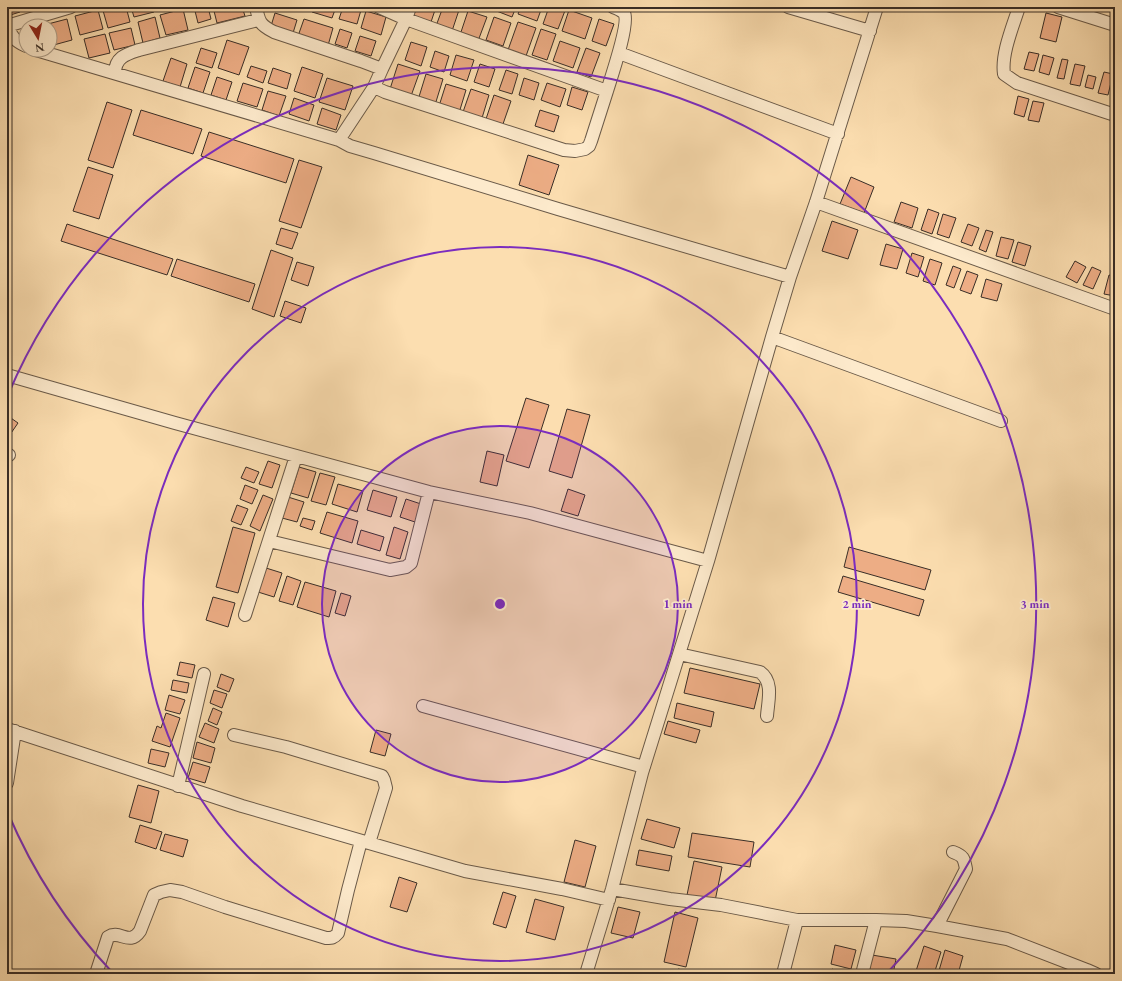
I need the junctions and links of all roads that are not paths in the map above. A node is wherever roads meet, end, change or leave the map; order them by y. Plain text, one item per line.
1 (72, 7) edge
2 (256, 7) edge
3 (379, 7) edge
4 (410, 7) edge
5 (613, 7) edge
6 (788, 7) edge
7 (877, 7) edge
8 (1019, 7) edge
9 (1058, 7) edge
10 (406, 19) junction
11 (258, 20) junction
12 (7, 26) edge
13 (1115, 26) edge
14 (870, 31) junction
15 (18, 42) edge
16 (619, 53) junction
17 (58, 56) edge
18 (382, 69) junction
19 (115, 73) junction
20 (374, 87) junction
21 (607, 90) junction
22 (1115, 115) edge
23 (838, 134) junction
24 (340, 140) junction
25 (816, 202) junction
26 (790, 277) junction
27 (1115, 309) edge
28 (772, 337) junction
29 (7, 376) edge
30 (1001, 421) dead end
31 (296, 456) junction
32 (429, 492) junction
33 (269, 541) junction
34 (708, 561) junction
35 (245, 615) dead end
36 (679, 654) junction
37 (204, 674) dead end
38 (423, 706) dead end
39 (767, 716) dead end
40 (11, 730) edge
41 (234, 735) dead end
42 (644, 767) junction
43 (7, 783) edge
44 (178, 786) junction
45 (365, 842) junction
46 (953, 852) dead end
47 (611, 895) junction
48 (797, 920) junction
49 (876, 920) junction
50 (937, 926) junction
51 (1090, 972) edge
52 (96, 974) edge
53 (586, 974) edge
54 (783, 974) edge
55 (862, 974) edge

1 - 12 street
2 - 11 street
3 - 10 street
4 - 10 street
5 - 16 street
6 - 14 street
7 - 14 street
8 - 22 street
9 - 13 street
10 - 18 street
10 - 21 street
11 - 18 street
11 - 19 street
12 - 15 street
14 - 23 street
16 - 21 street
16 - 23 street
17 - 19 street
18 - 20 street
19 - 24 street
20 - 21 street
20 - 24 street
23 - 25 street
24 - 26 street
25 - 26 street
25 - 27 street
26 - 28 street
28 - 30 street
28 - 34 street
29 - 31 street
31 - 32 street
31 - 33 street
32 - 33 street
32 - 34 street
33 - 35 street
34 - 36 street
36 - 39 street
36 - 42 street
37 - 44 street
38 - 42 street
40 - 43 street
40 - 44 street
41 - 45 street
42 - 47 street
44 - 45 street
45 - 47 street
45 - 52 street
46 - 50 street
47 - 48 street
47 - 53 street
48 - 49 street
48 - 54 street
49 - 50 street
49 - 55 street
50 - 51 street

